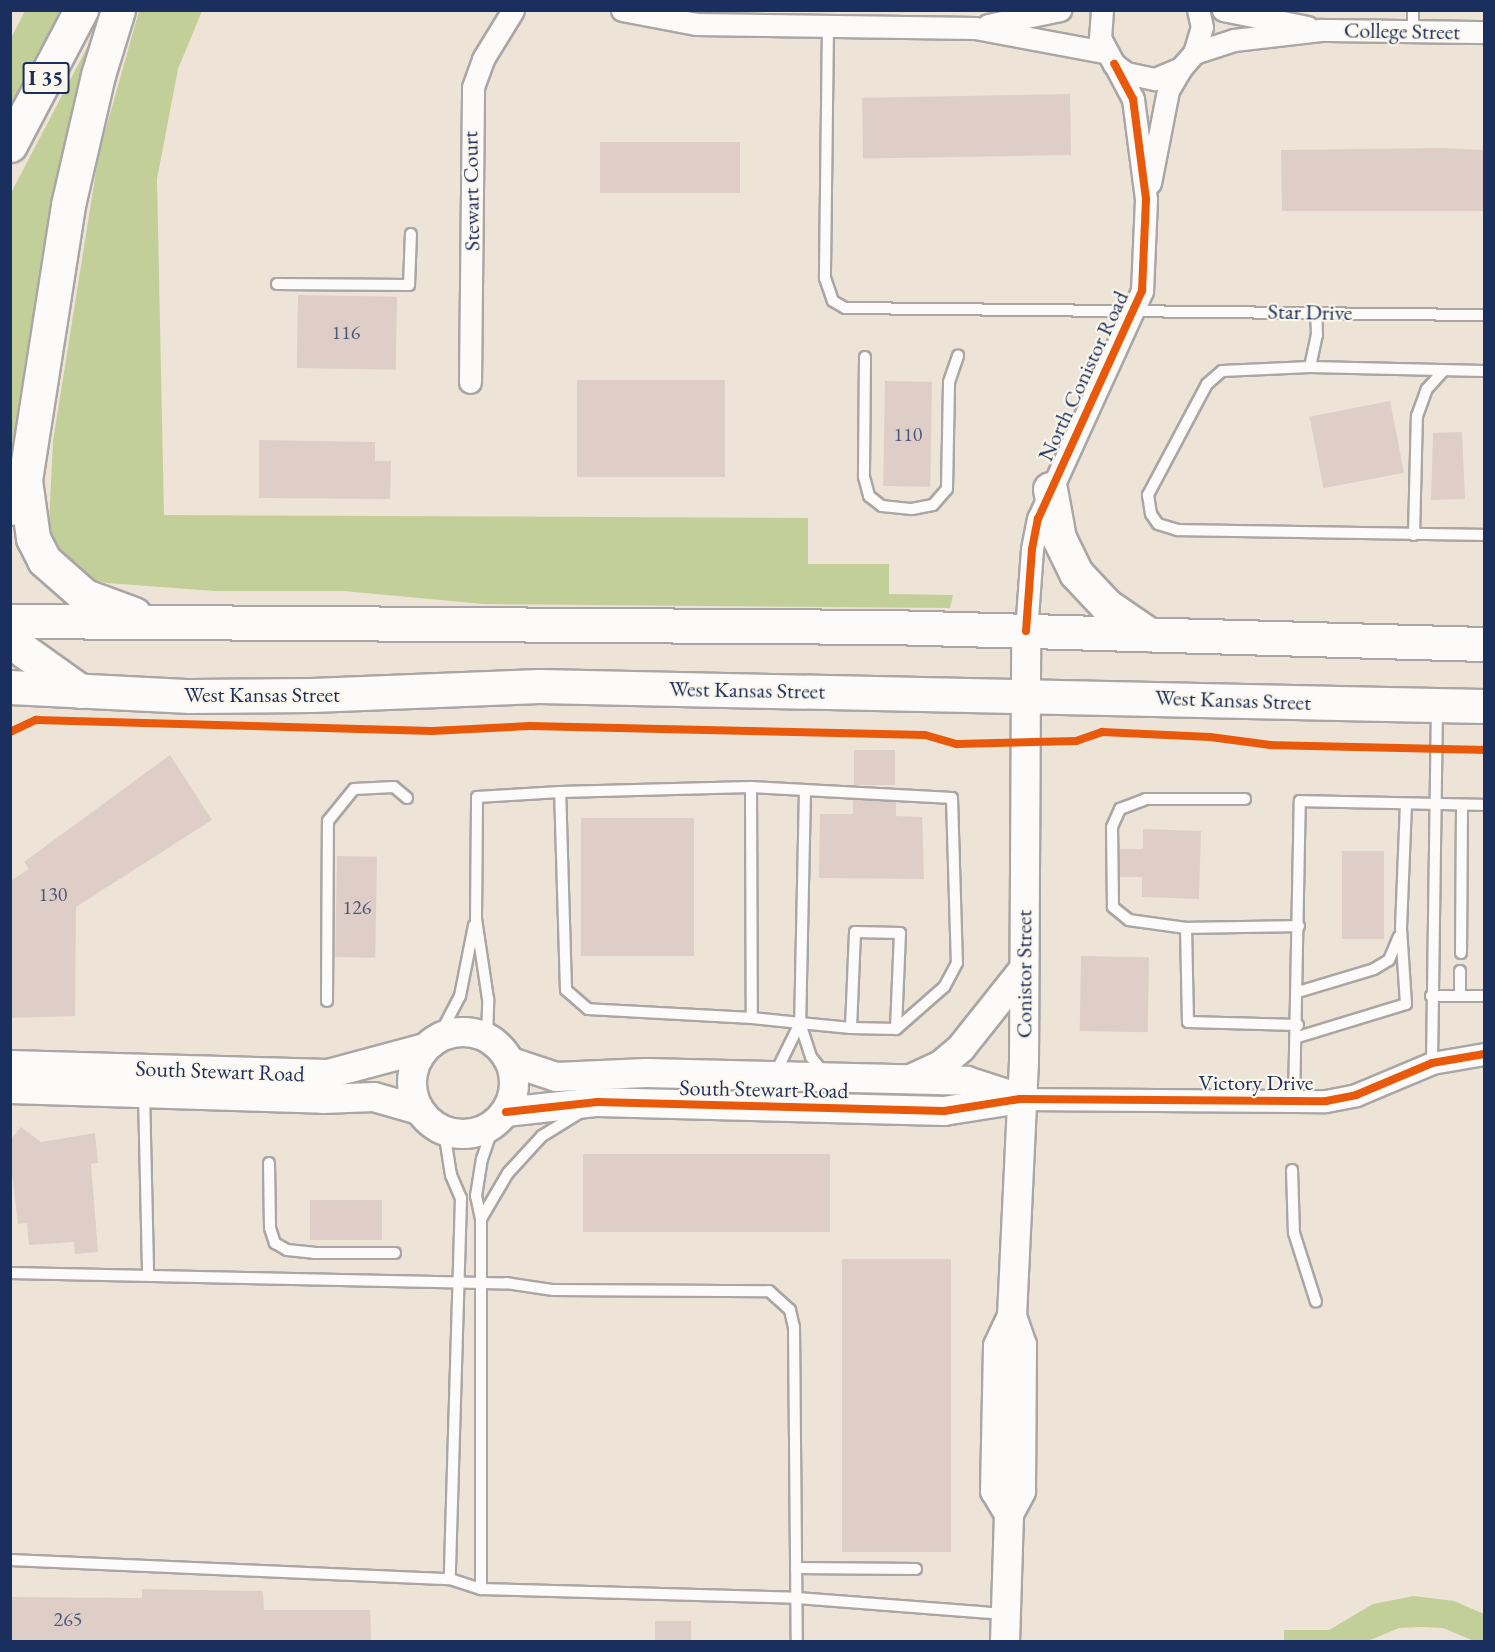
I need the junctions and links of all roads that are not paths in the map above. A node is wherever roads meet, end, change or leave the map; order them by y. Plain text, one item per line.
1 (81, 10) edge
2 (118, 10) edge
3 (513, 10) edge
4 (622, 10) edge
5 (1060, 10) edge
6 (1102, 10) edge
7 (1198, 10) edge
8 (1223, 10) edge
9 (1413, 10) edge
10 (828, 25) junction
11 (975, 28) junction
12 (1320, 30) junction
13 (1485, 32) edge
14 (1413, 33) junction
15 (1110, 58) junction
16 (1188, 61) junction
17 (10, 144) edge
18 (1146, 199) junction
19 (411, 234) dead end
20 (276, 284) dead end
21 (1136, 309) junction
22 (1316, 312) junction
23 (1485, 315) edge
24 (958, 356) dead end
25 (865, 357) dead end
26 (1310, 367) junction
27 (1444, 370) junction
28 (1485, 371) edge
29 (470, 382) dead end
30 (1050, 489) junction
31 (18, 494) edge
32 (1414, 535) junction
33 (1485, 535) edge
34 (10, 621) edge
35 (158, 623) junction
36 (1026, 631) junction
37 (1148, 634) junction
38 (10, 640) edge
39 (1485, 644) edge
40 (14, 690) edge
41 (80, 691) junction
42 (1027, 694) junction
43 (1437, 705) junction
44 (1485, 706) edge
45 (751, 787) junction
46 (805, 790) junction
47 (560, 792) junction
48 (407, 798) dead end
49 (1245, 799) dead end
50 (1406, 804) junction
51 (1434, 805) junction
52 (1462, 805) junction
53 (1485, 806) edge
54 (476, 919) junction
55 (1299, 926) junction
56 (1186, 928) junction
57 (1401, 928) junction
58 (1461, 953) dead end
59 (1023, 970) junction
60 (1460, 971) dead end
61 (1298, 992) junction
62 (1431, 996) junction
63 (1460, 996) junction
64 (1485, 996) edge
65 (327, 1001) dead end
66 (752, 1017) junction
67 (800, 1023) junction
68 (1298, 1025) junction
69 (851, 1028) junction
70 (896, 1029) junction
71 (488, 1037) junction
72 (1298, 1037) junction
73 (432, 1043) junction
74 (1485, 1054) edge
75 (511, 1062) junction
76 (1432, 1063) junction
77 (10, 1065) edge
78 (774, 1076) junction
79 (827, 1077) junction
80 (910, 1079) junction
81 (145, 1081) junction
82 (10, 1089) edge
83 (1020, 1099) junction
84 (597, 1102) junction
85 (1294, 1102) junction
86 (419, 1110) junction
87 (500, 1119) junction
88 (444, 1131) junction
89 (269, 1163) dead end
90 (1292, 1170) dead end
91 (481, 1219) junction
92 (395, 1253) dead end
93 (10, 1273) edge
94 (148, 1273) junction
95 (458, 1284) junction
96 (481, 1284) junction
97 (1316, 1302) dead end
98 (10, 1560) edge
99 (796, 1568) junction
100 (916, 1569) dead end
101 (450, 1579) junction
102 (481, 1589) junction
103 (797, 1598) junction
104 (1006, 1628) edge
105 (797, 1641) edge

1 - 17 highway, I 35
2 - 31 highway
3 - 29 street, Stewart Court
4 - 10 street
5 - 11 street
6 - 15 street
7 - 16 street, North Conistor Road
8 - 12 street, College Street
9 - 14 lane
10 - 11 street
10 - 21 lane, Star Drive
11 - 15 street, College Street
12 - 14 street, College Street
12 - 16 street, College Street
13 - 14 street, College Street
15 - 16 street, College Street
15 - 18 street, North Conistor Road
16 - 18 street, North Conistor Road
18 - 21 street, North Conistor Road
19 - 20 lane
21 - 22 lane, Star Drive
21 - 30 street, North Conistor Road
22 - 23 lane, Star Drive
22 - 26 lane
24 - 25 lane
26 - 27 lane
26 - 32 lane
27 - 28 lane
27 - 32 lane
30 - 36 street, North Conistor Road
30 - 37 highway
31 - 35 highway
32 - 33 lane
34 - 35 highway
35 - 36 highway
36 - 37 highway
36 - 42 street, Conistor Street
37 - 39 highway
38 - 41 highway
40 - 41 highway, West Kansas Street
41 - 42 highway, West Kansas Street
42 - 43 highway, West Kansas Street
42 - 59 street, Conistor Street
43 - 44 highway, West Kansas Street
43 - 51 lane
45 - 46 lane
45 - 47 lane
45 - 66 lane
46 - 67 lane
46 - 70 lane
47 - 54 lane
47 - 66 lane
48 - 65 lane
49 - 56 lane
50 - 51 lane
50 - 55 lane
50 - 57 lane
51 - 52 lane
51 - 62 lane
52 - 53 lane
52 - 58 lane
54 - 71 lane
54 - 73 lane
55 - 56 lane
55 - 61 lane
56 - 68 lane
57 - 61 lane
57 - 72 lane
59 - 80 street
59 - 83 street, Conistor Street
60 - 63 lane
61 - 68 lane
62 - 63 lane
62 - 76 lane
63 - 64 lane
66 - 67 lane
67 - 69 lane
67 - 78 lane
67 - 79 lane
68 - 72 lane
69 - 70 lane
69 - 70 lane
71 - 73 street
71 - 75 street
72 - 85 lane
73 - 81 street, South Stewart Road
73 - 86 street
74 - 76 street, Victory Drive
75 - 78 street, South Stewart Road
75 - 87 street
76 - 85 street, Victory Drive
77 - 81 street, South Stewart Road
78 - 79 street, South Stewart Road
79 - 80 street, South Stewart Road
80 - 83 street, South Stewart Road
81 - 82 street, South Stewart Road
81 - 86 street, South Stewart Road
81 - 94 lane
83 - 84 street, South Stewart Road
83 - 85 street, Victory Drive
83 - 104 street, Conistor Street
84 - 87 street, South Stewart Road
84 - 91 lane
86 - 88 street
87 - 88 street
87 - 91 lane
88 - 95 lane
89 - 92 lane
90 - 97 lane
91 - 96 lane
93 - 94 lane
94 - 95 lane
95 - 96 lane
95 - 101 lane
96 - 99 lane
96 - 102 lane
98 - 101 lane
99 - 100 lane
99 - 103 lane
101 - 102 lane
102 - 103 lane
103 - 104 lane
103 - 105 lane

